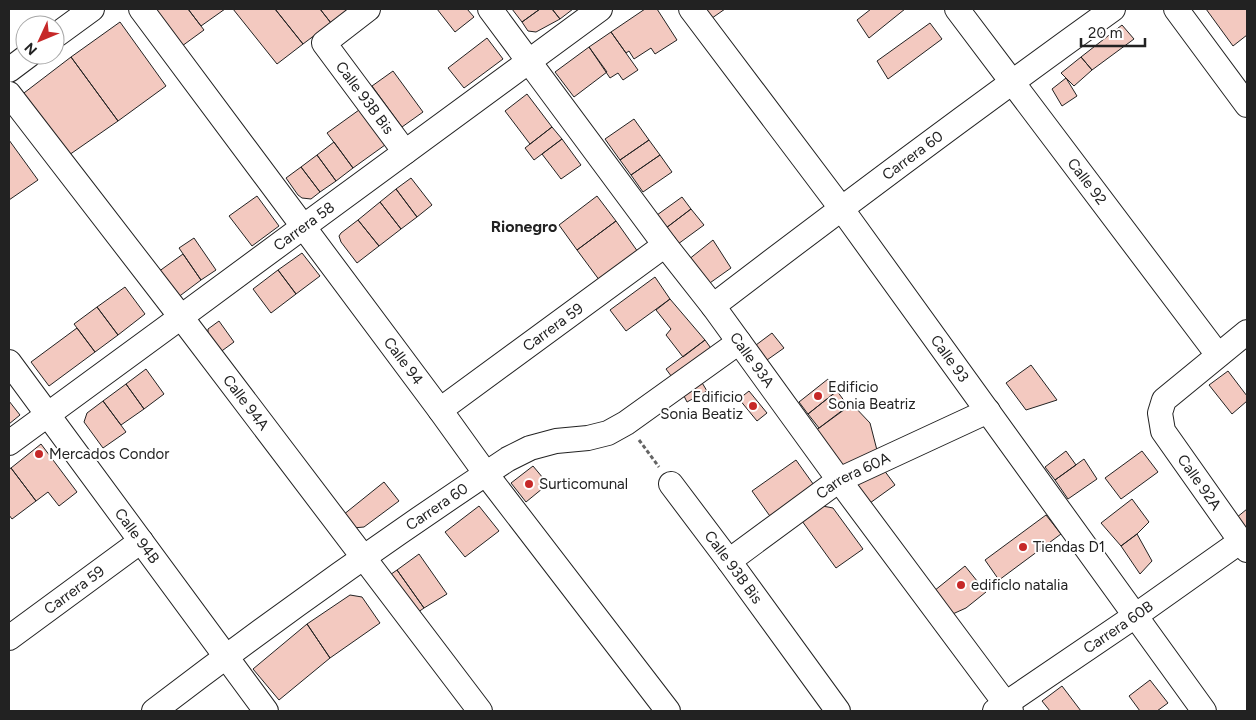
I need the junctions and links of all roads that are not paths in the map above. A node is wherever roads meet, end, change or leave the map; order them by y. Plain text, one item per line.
1 (90, 9) edge
2 (142, 9) edge
3 (368, 9) edge
4 (490, 9) edge
5 (600, 9) edge
6 (691, 9) edge
7 (957, 9) edge
8 (1113, 9) edge
9 (1176, 9) edge
10 (65, 28) edge
11 (528, 61) junction
12 (1012, 81) junction
13 (9, 94) edge
14 (1247, 105) edge
15 (405, 152) junction
16 (841, 208) junction
17 (303, 227) junction
18 (665, 245) junction
19 (713, 306) junction
20 (182, 317) junction
21 (1247, 332) edge
22 (739, 342) junction
23 (1218, 355) junction
24 (9, 362) edge
25 (440, 410) junction
26 (988, 412) junction
27 (47, 414) junction
28 (9, 443) edge
29 (486, 474) junction
30 (839, 480) junction
31 (671, 484) road end
32 (140, 541) junction
33 (1244, 546) edge
34 (364, 556) junction
35 (729, 561) junction
36 (1135, 616) junction
37 (9, 638) edge
38 (225, 656) junction
39 (1004, 709) edge
40 (154, 711) edge
41 (266, 711) edge
42 (480, 711) edge
43 (668, 711) edge
44 (838, 711) edge
45 (1204, 711) edge

1 - 10 street
2 - 17 street, Calle 94
3 - 15 street, Calle 93B Bis
4 - 11 street, Calle 93A
5 - 11 street, Carrera 58
6 - 16 street, Calle 93
7 - 12 street, Calle 92
8 - 12 street, Carrera 60
9 - 14 street
11 - 15 street, Carrera 58
11 - 18 street, Calle 93A
12 - 16 street, Carrera 60
12 - 23 street, Calle 92
13 - 20 street, Calle 94A
15 - 17 street, Carrera 58
16 - 19 street, Carrera 60
16 - 26 street, Calle 93
17 - 20 street, Carrera 58
17 - 25 street, Calle 94
18 - 19 street, Calle 93A
18 - 25 street, Carrera 59
19 - 22 street, Calle 93A
20 - 27 street, Carrera 58
20 - 34 street, Calle 94A
21 - 23 street
22 - 29 street, Carrera 60
22 - 30 street, Calle 93A
23 - 33 street, Calle 92A
24 - 27 street, Calle 94B
25 - 29 street, Calle 94
26 - 30 street, Carrera 60A
26 - 36 street, Calle 93
27 - 28 street, Carrera 58
27 - 32 street, Calle 94B
29 - 34 street, Carrera 60
29 - 43 street, Calle 94
30 - 35 street, Carrera 60A
30 - 39 street, Calle 93A
31 - 35 street, Calle 93B Bis
32 - 37 street, Carrera 59
32 - 38 street, Calle 94B
33 - 36 street, Carrera 60B
34 - 38 street, Carrera 60
34 - 42 street, Calle 94A
35 - 44 street, Calle 93B Bis
36 - 39 street, Carrera 60B
36 - 45 street, Calle 93
38 - 40 street, Carrera 60
38 - 41 street, Calle 94B

